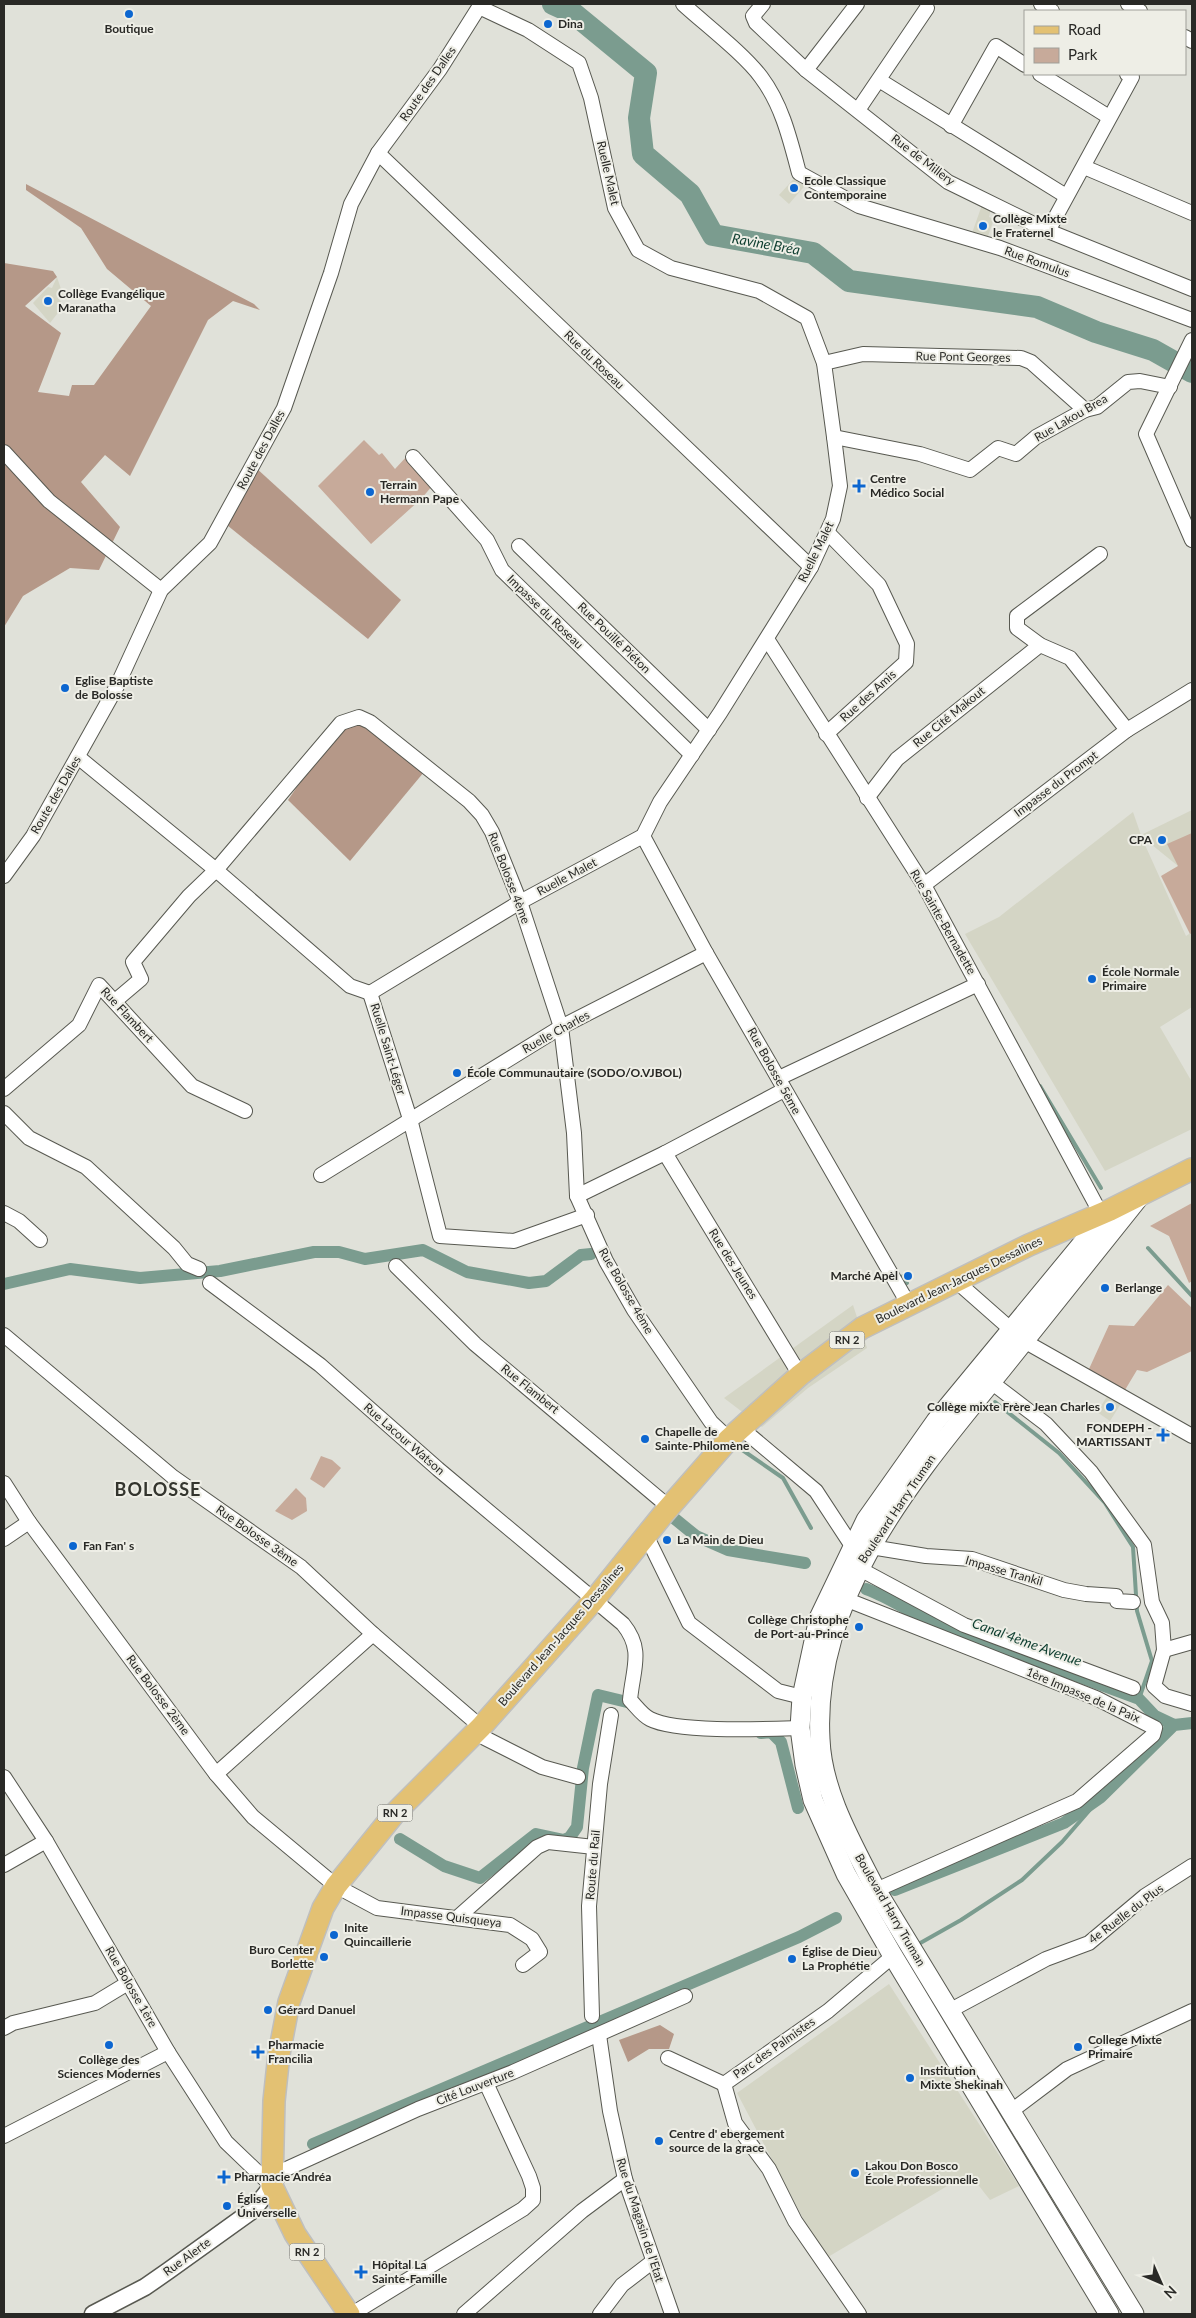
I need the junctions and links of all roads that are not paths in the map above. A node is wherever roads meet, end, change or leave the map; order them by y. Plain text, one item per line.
1 (683, 4) edge
2 (763, 4) edge
3 (858, 4) edge
4 (478, 6) edge
5 (927, 8) dead end
6 (1024, 63) edge
7 (806, 70) junction
8 (1042, 75) edge
9 (1129, 75) edge
10 (878, 80) junction
11 (858, 110) junction
12 (1109, 117) junction
13 (952, 126) junction
14 (378, 152) junction
15 (1084, 167) junction
16 (1066, 196) junction
17 (1192, 213) edge
18 (1048, 231) junction
19 (1192, 289) edge
20 (1192, 320) edge
21 (1192, 340) edge
22 (824, 363) junction
23 (1170, 387) junction
24 (1085, 410) junction
25 (834, 437) junction
26 (4, 452) edge
27 (414, 457) dead end
28 (828, 533) junction
29 (1192, 540) edge
30 (519, 546) dead end
31 (1100, 554) dead end
32 (811, 567) junction
33 (161, 590) junction
34 (767, 640) junction
35 (1040, 645) junction
36 (1192, 690) edge
37 (709, 730) junction
38 (1127, 730) junction
39 (826, 734) junction
40 (692, 755) junction
41 (78, 757) junction
42 (867, 798) junction
43 (643, 836) junction
44 (216, 870) junction
45 (4, 876) edge
46 (924, 885) junction
47 (520, 902) junction
48 (706, 953) junction
49 (978, 984) junction
50 (370, 993) junction
51 (114, 1001) junction
52 (561, 1027) junction
53 (781, 1084) junction
54 (4, 1089) edge
55 (245, 1111) dead end
56 (4, 1113) edge
57 (410, 1119) junction
58 (664, 1153) junction
59 (1192, 1169) edge
60 (321, 1175) dead end
61 (578, 1196) junction
62 (1140, 1196) junction
63 (1106, 1212) junction
64 (4, 1213) edge
65 (587, 1216) junction
66 (40, 1240) dead end
67 (396, 1266) dead end
68 (199, 1269) dead end
69 (956, 1282) junction
70 (210, 1283) dead end
71 (908, 1305) junction
72 (4, 1335) edge
73 (1017, 1336) junction
74 (800, 1375) junction
75 (991, 1382) junction
76 (735, 1434) junction
77 (1192, 1436) edge
78 (4, 1483) edge
79 (669, 1507) junction
80 (29, 1522) junction
81 (646, 1535) junction
82 (4, 1539) edge
83 (861, 1546) junction
84 (858, 1568) junction
85 (845, 1599) junction
86 (594, 1600) junction
87 (1133, 1602) dead end
88 (373, 1634) junction
89 (1192, 1642) edge
90 (1164, 1650) junction
91 (1133, 1688) dead end
92 (802, 1697) junction
93 (1192, 1704) edge
94 (611, 1715) dead end
95 (800, 1728) junction
96 (478, 1730) junction
97 (216, 1774) junction
98 (4, 1777) edge
99 (578, 1777) dead end
100 (46, 1841) junction
101 (594, 1847) junction
102 (4, 1865) edge
103 (1192, 1866) edge
104 (336, 1886) junction
105 (876, 1890) junction
106 (457, 1918) junction
107 (893, 1956) junction
108 (523, 1965) dead end
109 (128, 1983) junction
110 (685, 1996) dead end
111 (949, 2011) junction
112 (1192, 2011) edge
113 (592, 2016) dead end
114 (4, 2028) edge
115 (599, 2035) junction
116 (168, 2052) junction
117 (668, 2058) dead end
118 (486, 2083) junction
119 (724, 2084) junction
120 (1010, 2112) junction
121 (4, 2136) edge
122 (625, 2179) junction
123 (272, 2186) junction
124 (652, 2262) junction
125 (93, 2314) edge
126 (350, 2314) edge
127 (464, 2314) edge
128 (600, 2314) edge
129 (672, 2314) edge
130 (858, 2314) edge
131 (1109, 2314) edge
132 (1134, 2314) edge

1 - 20 street, Rue Romulus
2 - 7 street, Rue de Millery
3 - 7 street
4 - 14 street, Route des Dalles
4 - 22 street, Ruelle Malet
5 - 10 street
6 - 13 street
7 - 11 street, Rue de Millery
8 - 12 street
9 - 12 street
10 - 11 street
10 - 13 street
11 - 18 street, Rue de Millery
12 - 15 street
13 - 16 street
14 - 32 street, Rue du Roseau
14 - 33 street, Route des Dalles
15 - 16 street
15 - 17 street
16 - 18 street
18 - 19 street, Rue de Millery
21 - 23 street
22 - 24 street, Rue Pont Georges
22 - 25 street, Ruelle Malet
23 - 24 street, Rue Lakou Brea
23 - 29 street
24 - 25 street, Rue Lakou Brea
25 - 28 street, Ruelle Malet
26 - 33 street
27 - 40 street, Impasse du Roseau
28 - 32 street, Ruelle Malet
28 - 39 street, Rue des Amis
30 - 37 street, Rue Pouillé Piéton
31 - 35 street
32 - 34 street, Ruelle Malet
33 - 41 street, Route des Dalles
34 - 37 street, Ruelle Malet
34 - 39 street, Rue Sainte-Bernadette
35 - 38 street
35 - 42 street, Rue Cité Makout
36 - 38 street, Impasse du Prompt
37 - 40 street, Ruelle Malet
38 - 46 street, Impasse du Prompt
39 - 42 street, Rue Sainte-Bernadette
40 - 43 street, Ruelle Malet
41 - 44 street, Ruelle Saint-Léger
41 - 45 street, Route des Dalles
42 - 46 street, Rue Sainte-Bernadette
43 - 47 street, Ruelle Malet
43 - 48 street, Rue Bolosse 5ème
44 - 47 street, Rue Bolosse 4ème
44 - 50 street, Ruelle Saint-Léger
44 - 51 street, Rue Bolosse 4ème
46 - 49 street, Rue Sainte-Bernadette
47 - 50 street, Ruelle Malet
47 - 52 street, Rue Bolosse 4ème
48 - 52 street, Ruelle Charles
48 - 53 street, Rue Bolosse 5ème
49 - 53 street
49 - 63 street, Rue Sainte-Bernadette
50 - 57 street, Ruelle Saint-Léger
51 - 54 street, Rue Flambert
51 - 55 street, Rue Flambert
52 - 57 street, Ruelle Charles
52 - 61 street, Rue Bolosse 4ème
53 - 58 street
53 - 71 street, Rue Bolosse 5ème
56 - 68 street
57 - 60 street, Ruelle Charles
57 - 65 street, Ruelle Saint-Léger
58 - 61 street
58 - 74 street, Rue des Jeunes
59 - 62 main road, Boulevard Jean-Jacques Dessalines / RN 2
61 - 65 street, Rue Bolosse 4ème
62 - 63 main road, Boulevard Jean-Jacques Dessalines / RN 2
62 - 73 main road, Boulevard Harry Truman
63 - 69 main road, Boulevard Jean-Jacques Dessalines / RN 2
63 - 73 main road, Boulevard Harry Truman
64 - 66 street
65 - 76 street, Rue Bolosse 4ème
67 - 79 street, Rue Flambert
69 - 71 main road, Boulevard Jean-Jacques Dessalines / RN 2
69 - 73 street
70 - 86 street, Rue Lacour Watson
71 - 74 main road, Boulevard Jean-Jacques Dessalines / RN 2
72 - 88 street, Rue Bolosse 3ème
73 - 75 main road, Boulevard Harry Truman
73 - 77 street
73 - 83 main road, Boulevard Harry Truman
74 - 76 main road, Boulevard Jean-Jacques Dessalines / RN 2
75 - 83 main road, Boulevard Harry Truman
75 - 90 street
76 - 79 main road, Boulevard Jean-Jacques Dessalines / RN 2
76 - 83 street, Rue Bolosse 4ème
78 - 80 street, Rue Bolosse 2ème
79 - 81 main road, Boulevard Jean-Jacques Dessalines / RN 2
80 - 82 street
80 - 97 street, Rue Bolosse 2ème
81 - 86 main road, Boulevard Jean-Jacques Dessalines / RN 2
81 - 92 street
83 - 84 main road, Boulevard Harry Truman
83 - 87 street, Impasse Trankil
83 - 92 main road, Boulevard Harry Truman
84 - 85 main road, Boulevard Harry Truman
84 - 91 street
85 - 105 main road, Boulevard Harry Truman
85 - 105 street, 1ère Impasse de la Paix
86 - 95 street, Rue Lacour Watson
86 - 96 main road, Boulevard Jean-Jacques Dessalines / RN 2
88 - 96 street, Rue Bolosse 3ème
88 - 97 street
89 - 90 street
90 - 93 street
92 - 95 main road, Boulevard Harry Truman
94 - 101 street, Route du Rail
95 - 107 main road, Boulevard Harry Truman
96 - 99 street, Rue Bolosse 3ème
96 - 104 main road, Boulevard Jean-Jacques Dessalines / RN 2
97 - 104 street, Rue Bolosse 2ème
98 - 100 street, Rue Bolosse 1ère
100 - 102 street
100 - 109 street, Rue Bolosse 1ère
101 - 106 street
101 - 113 street, Route du Rail
103 - 111 street, 4e Ruelle du Plus
104 - 106 street, Impasse Quisqueya
104 - 123 main road, Boulevard Jean-Jacques Dessalines / RN 2
105 - 111 main road, Boulevard Harry Truman
106 - 108 street, Impasse Quisqueya
107 - 119 street, Parc des Palmistes
107 - 131 main road, Boulevard Harry Truman
109 - 114 street
109 - 116 street, Rue Bolosse 1ère
110 - 115 street, Cité Louverture
111 - 120 main road, Boulevard Harry Truman
112 - 120 street
115 - 118 street, Cité Louverture
115 - 122 street, Rue du Magasin de l'Etat
116 - 121 street
116 - 123 street, Rue Bolosse 1ère
117 - 119 street
118 - 123 street, Cité Louverture
118 - 126 street
119 - 130 street, Parc des Palmistes
120 - 132 main road, Boulevard Harry Truman
122 - 124 street, Rue du Magasin de l'Etat
122 - 127 street
123 - 125 street, Rue Alerte
123 - 126 main road, Boulevard Jean-Jacques Dessalines / RN 2
124 - 128 street
124 - 129 street, Rue du Magasin de l'Etat

